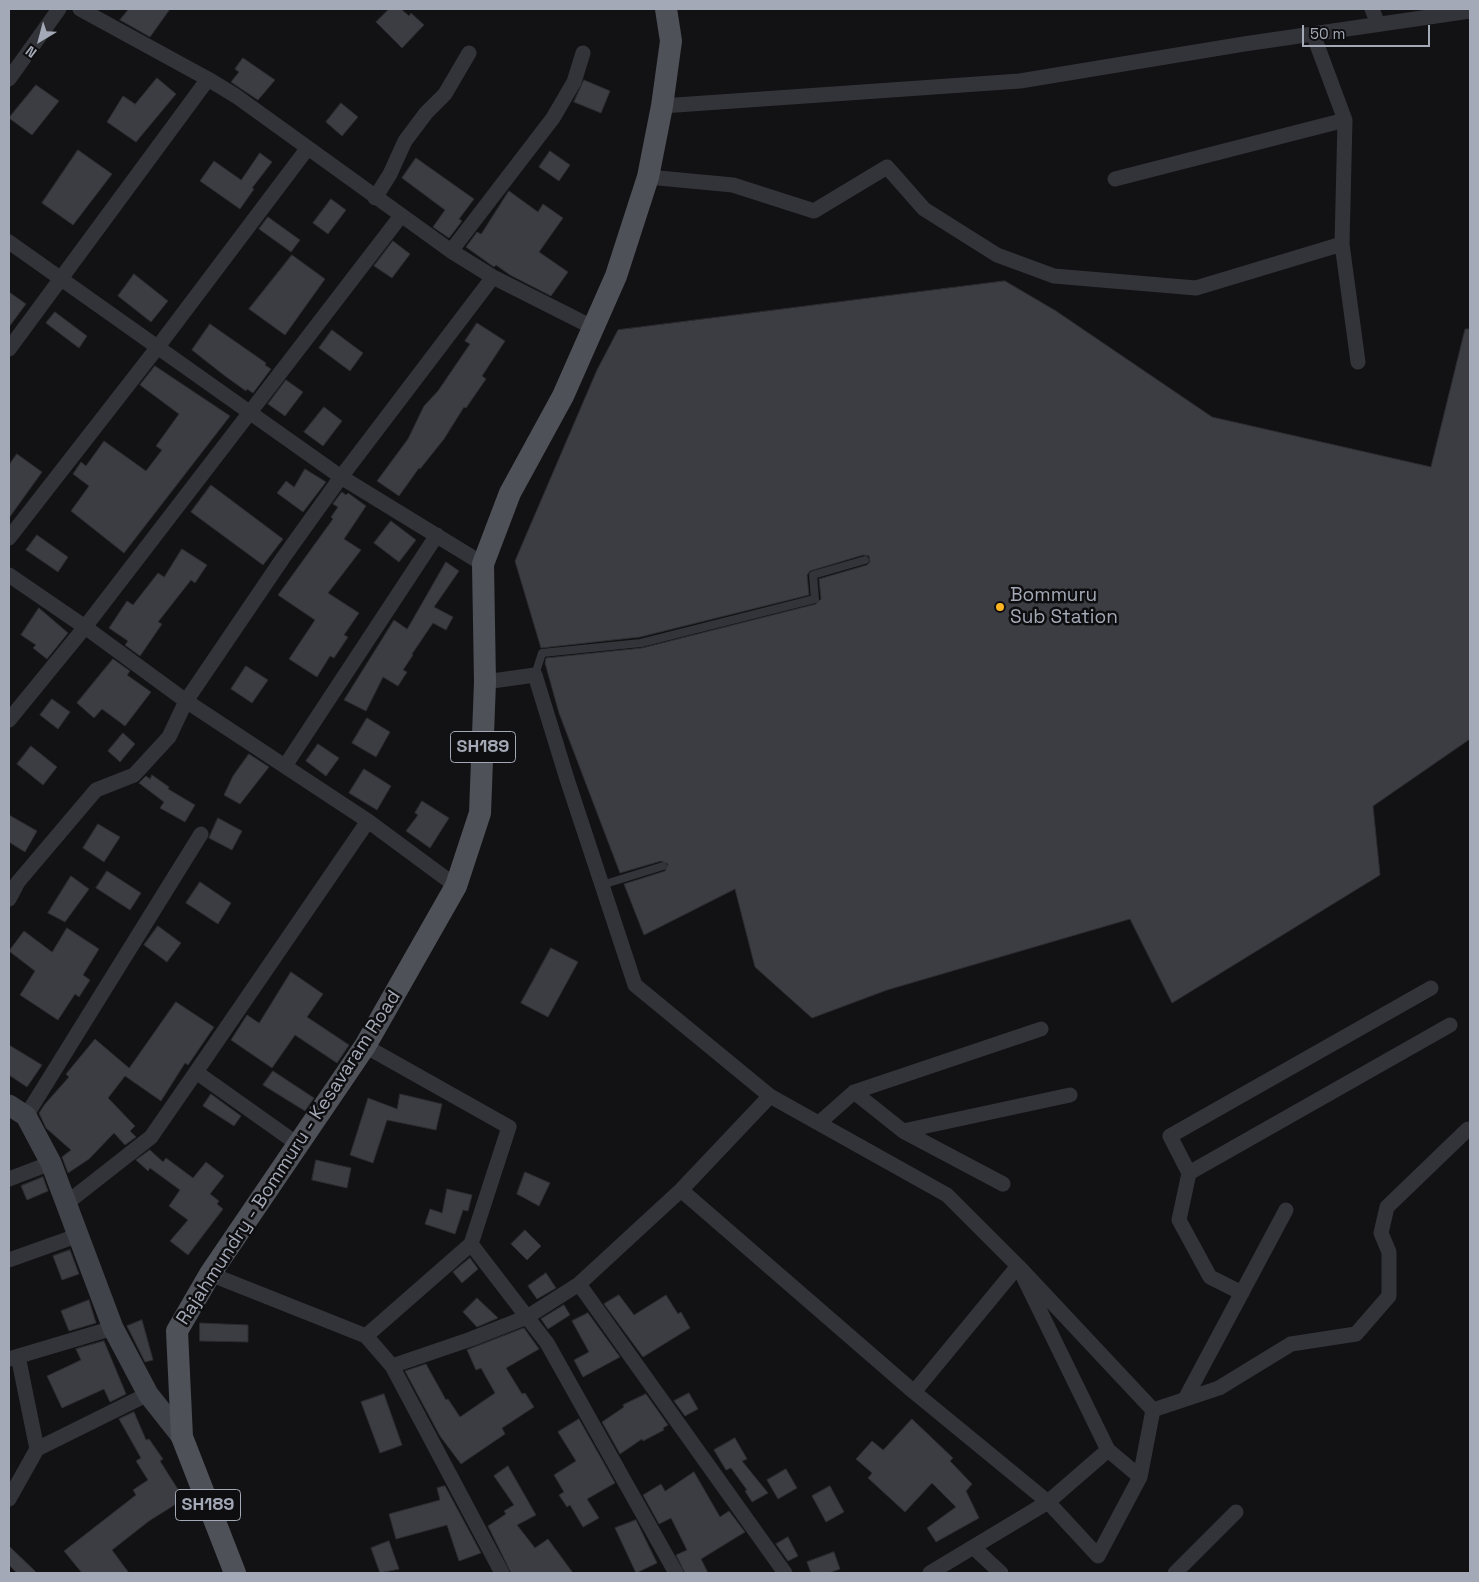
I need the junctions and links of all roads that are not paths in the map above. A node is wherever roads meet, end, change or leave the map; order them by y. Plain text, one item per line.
1 (59, 9) edge
2 (80, 9) edge
3 (666, 9) edge
4 (1372, 9) edge
5 (1470, 11) edge
6 (1378, 24) junction
7 (1313, 34) junction
8 (469, 53) dead end
9 (583, 53) dead end
10 (9, 78) edge
11 (208, 79) junction
12 (662, 106) junction
13 (1345, 120) junction
14 (306, 149) junction
15 (648, 177) junction
16 (1115, 179) dead end
17 (374, 198) junction
18 (400, 217) junction
19 (9, 242) edge
20 (1342, 244) junction
21 (451, 251) junction
22 (493, 277) junction
23 (61, 281) junction
24 (594, 328) junction
25 (157, 348) junction
26 (9, 349) edge
27 (1358, 362) dead end
28 (249, 413) junction
29 (341, 477) junction
30 (437, 536) junction
31 (9, 538) edge
32 (865, 560) dead end
33 (483, 564) junction
34 (9, 575) edge
35 (85, 627) junction
36 (535, 675) junction
37 (485, 682) junction
38 (186, 701) junction
39 (9, 720) edge
40 (285, 766) junction
41 (368, 821) junction
42 (201, 834) dead end
43 (663, 866) dead end
44 (602, 885) junction
45 (456, 886) junction
46 (9, 899) edge
47 (1431, 988) dead end
48 (1450, 1025) dead end
49 (1041, 1029) dead end
50 (365, 1046) junction
51 (196, 1072) junction
52 (854, 1092) junction
53 (1070, 1095) dead end
54 (770, 1096) junction
55 (9, 1104) edge
56 (26, 1116) junction
57 (819, 1123) junction
58 (1468, 1129) dead end
59 (904, 1130) junction
60 (299, 1144) junction
61 (51, 1163) junction
62 (1189, 1173) junction
63 (9, 1179) edge
64 (1003, 1184) dead end
65 (681, 1190) junction
66 (68, 1202) junction
67 (1286, 1210) dead end
68 (79, 1235) junction
69 (471, 1244) junction
70 (9, 1260) edge
71 (1018, 1266) junction
72 (210, 1274) junction
73 (579, 1284) junction
74 (1242, 1293) junction
75 (527, 1317) junction
76 (113, 1328) junction
77 (366, 1336) junction
78 (13, 1357) edge
79 (392, 1366) junction
80 (914, 1392) junction
81 (148, 1394) junction
82 (1185, 1399) junction
83 (1153, 1410) junction
84 (182, 1437) junction
85 (37, 1449) junction
86 (1108, 1450) junction
87 (1140, 1477) junction
88 (9, 1499) edge
89 (1048, 1502) junction
90 (1236, 1512) dead end
91 (973, 1547) junction
92 (235, 1573) edge
93 (502, 1573) edge
94 (676, 1573) edge
95 (785, 1573) edge
96 (930, 1573) edge
97 (1001, 1573) edge
98 (1175, 1573) edge

1 - 10 street
2 - 11 street
3 - 12 main road, Rajahmundry - Bommuru - Kesavaram Road / SH189
4 - 6 street
5 - 6 street
6 - 7 street
7 - 12 street
7 - 13 street
8 - 17 street
9 - 21 street
11 - 14 street
11 - 23 street
12 - 15 main road, Rajahmundry - Bommuru - Kesavaram Road / SH189
13 - 16 street
13 - 20 street
14 - 17 street
14 - 25 street
15 - 20 street
15 - 24 main road, Rajahmundry - Bommuru - Kesavaram Road / SH189
17 - 18 street
18 - 21 street
18 - 28 street
19 - 23 street
20 - 27 street
21 - 22 street
22 - 24 street
22 - 29 street
23 - 25 street
23 - 26 street
24 - 33 main road, Rajahmundry - Bommuru - Kesavaram Road / SH189
25 - 28 street
25 - 31 street
28 - 29 street
28 - 35 street
29 - 30 street
29 - 38 street
30 - 33 street
30 - 40 street
32 - 36 lane
33 - 37 main road, Rajahmundry - Bommuru - Kesavaram Road / SH189
34 - 35 street
35 - 38 street
35 - 39 street
36 - 37 street
36 - 44 street
37 - 45 main road, Rajahmundry - Bommuru - Kesavaram Road / SH189
38 - 40 street
38 - 46 street
40 - 41 street
41 - 45 street
41 - 51 street
42 - 56 street
43 - 44 lane
44 - 54 street
45 - 50 main road, Rajahmundry - Bommuru - Kesavaram Road / SH189
47 - 62 street
48 - 62 street
49 - 52 street
50 - 60 main road, Rajahmundry - Bommuru - Kesavaram Road / SH189
50 - 69 street
51 - 60 street
51 - 66 street
52 - 57 street
52 - 59 street
53 - 59 street
54 - 57 street
54 - 65 street
55 - 56 main road
56 - 61 main road
57 - 71 street
58 - 82 street
59 - 64 street
60 - 72 main road, Rajahmundry - Bommuru - Kesavaram Road / SH189
61 - 63 street
61 - 66 main road
62 - 74 street
65 - 73 street
65 - 80 street
66 - 68 main road
67 - 74 street
68 - 70 street
68 - 76 main road
69 - 75 street
69 - 77 street
71 - 80 street
71 - 83 street
71 - 86 street
72 - 77 street
72 - 84 main road, Rajahmundry - Bommuru - Kesavaram Road / SH189
73 - 75 street
73 - 95 street
74 - 82 street
75 - 79 street
75 - 94 street
76 - 78 street
76 - 81 main road
77 - 79 street
78 - 85 street
79 - 93 street
80 - 89 street
81 - 84 main road
81 - 85 street
82 - 83 street
83 - 87 street
84 - 92 main road, Rajahmundry - Bommuru - Kesavaram Road / SH189
85 - 88 street
86 - 87 street
86 - 89 street
87 - 89 street
89 - 91 street
90 - 98 street
91 - 96 street
91 - 97 street

